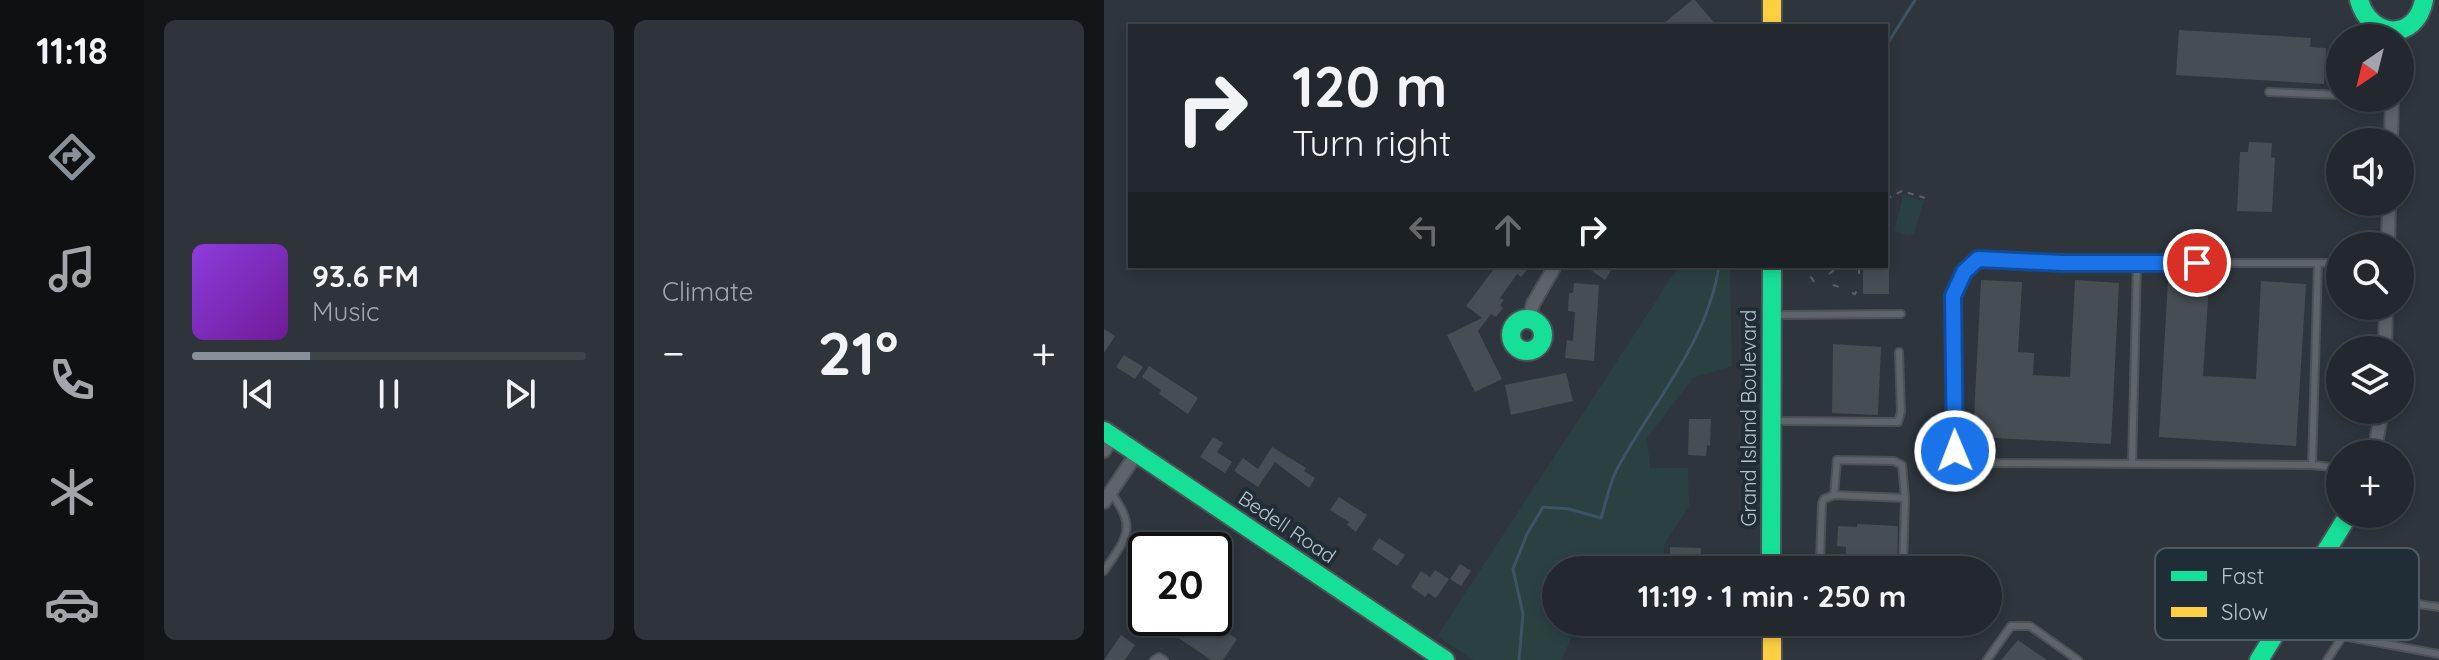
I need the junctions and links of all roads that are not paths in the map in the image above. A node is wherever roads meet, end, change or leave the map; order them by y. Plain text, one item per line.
1 (1772, 0) edge
2 (2359, 0) edge
3 (2424, 0) edge
4 (1772, 24) edge
5 (2371, 24) edge
6 (2411, 24) edge
7 (2269, 92) dead end
8 (2326, 94) edge
9 (2137, 263) junction
10 (2318, 263) junction
11 (2326, 263) edge
12 (1554, 268) edge
13 (1772, 268) edge
14 (1901, 314) dead end
15 (1771, 315) junction
16 (1529, 319) dead end
17 (1899, 352) dead end
18 (1771, 421) junction
19 (1107, 440) edge
20 (1137, 453) junction
21 (2132, 464) junction
22 (2312, 465) junction
23 (2326, 466) edge
24 (1834, 495) junction
25 (1107, 498) edge
26 (1905, 498) junction
27 (2340, 528) edge
28 (2328, 548) edge
29 (1771, 556) edge
30 (1820, 556) edge
31 (1903, 556) edge
32 (1104, 571) edge
33 (2419, 604) edge
34 (2439, 607) edge
35 (1772, 636) edge
36 (2271, 640) edge
37 (2340, 640) edge
38 (2364, 640) edge
39 (2439, 654) edge
40 (1154, 660) edge
41 (1164, 660) edge
42 (1445, 660) edge
43 (1772, 660) edge
44 (1987, 660) edge
45 (2078, 660) edge
46 (2259, 660) edge
47 (2327, 660) edge

1 - 4 street
2 - 5 street
3 - 6 street
7 - 8 lane
9 - 10 lane
9 - 21 lane
9 - 21 lane
10 - 11 lane
10 - 22 lane
12 - 16 street
13 - 15 street, Grand Island Boulevard
14 - 15 lane
15 - 18 street, Grand Island Boulevard
17 - 18 lane
18 - 29 street, Grand Island Boulevard
19 - 20 street, Bedell Road
20 - 25 street
20 - 42 street, Bedell Road
21 - 22 lane
22 - 23 lane
24 - 26 lane
24 - 26 lane
24 - 30 lane
25 - 32 lane
26 - 31 lane
27 - 28 street
33 - 34 lane
35 - 43 street
36 - 46 street
37 - 47 lane
38 - 39 lane
40 - 41 lane
44 - 45 lane

